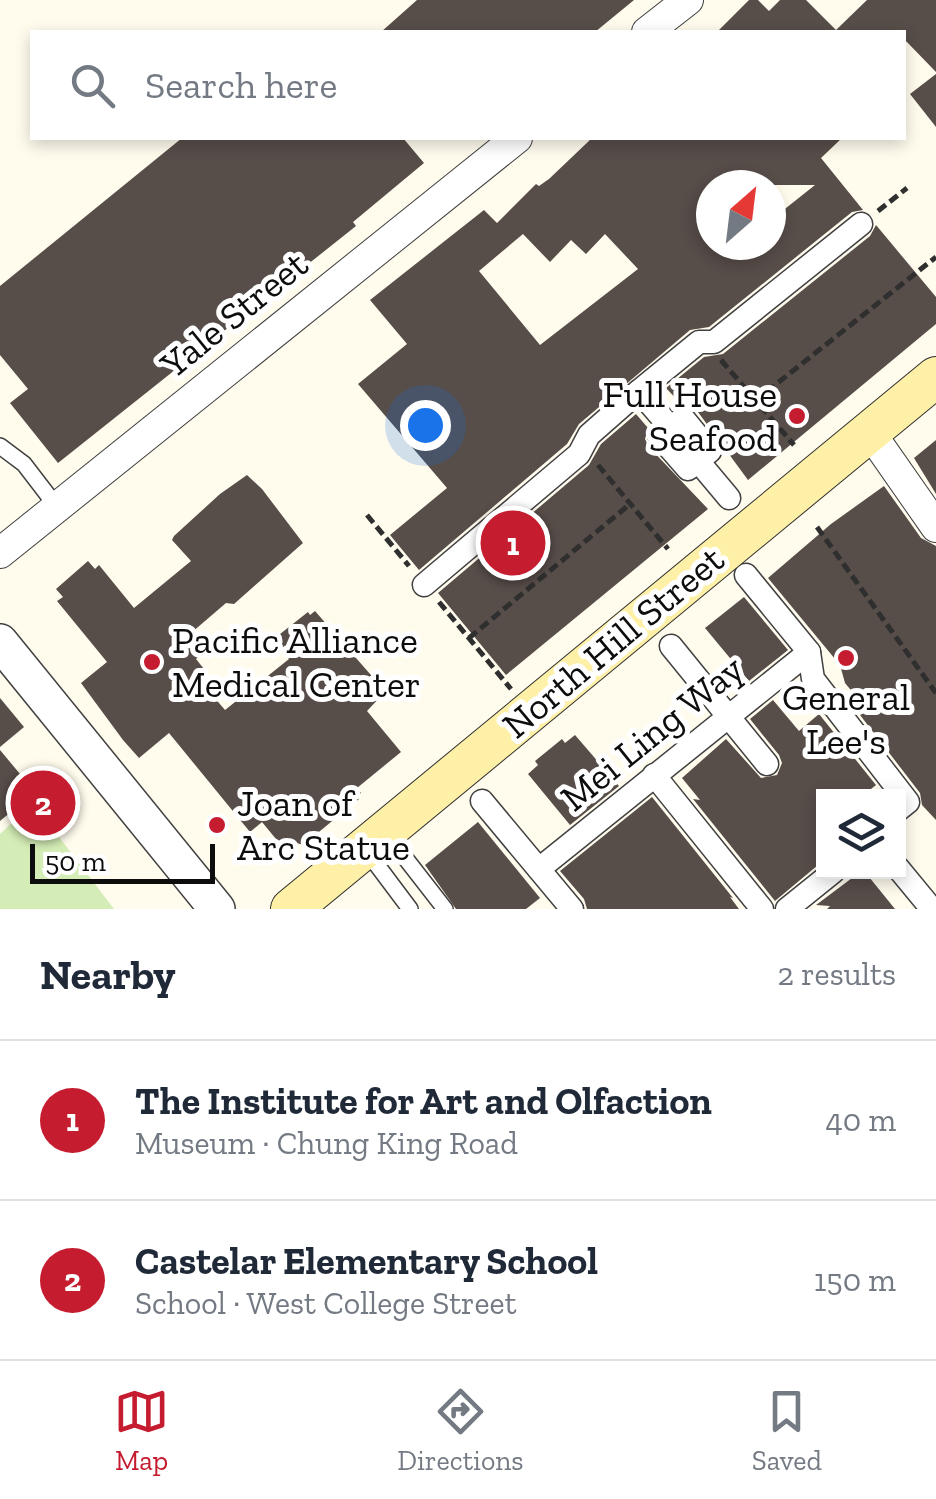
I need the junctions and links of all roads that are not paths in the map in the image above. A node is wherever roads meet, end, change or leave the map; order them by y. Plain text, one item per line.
1 (688, 0) edge
2 (650, 30) edge
3 (515, 140) edge
4 (861, 224) road end
5 (936, 377) edge
6 (640, 391) junction
7 (869, 431) junction
8 (0, 446) edge
9 (729, 498) dead end
10 (57, 508) junction
11 (936, 528) edge
12 (0, 554) edge
13 (746, 575) dead end
14 (424, 584) road end
15 (658, 631) junction
16 (0, 642) edge
17 (809, 652) junction
18 (728, 716) junction
19 (767, 764) dead end
20 (455, 772) junction
21 (654, 775) junction
22 (891, 789) edge
23 (482, 802) joint
24 (386, 848) junction
25 (538, 869) junction
26 (906, 878) edge
27 (825, 879) edge
28 (299, 907) edge
29 (931, 908) edge
30 (217, 909) edge
31 (410, 909) edge
32 (446, 909) edge
33 (572, 909) edge
34 (762, 909) edge
35 (788, 909) edge

1 - 2 street
3 - 10 street, Yale Street
4 - 6 street
5 - 7 main road, North Hill Street
6 - 9 street
6 - 14 street
7 - 11 street
7 - 15 main road, North Hill Street
8 - 10 lane
10 - 12 street, Yale Street
13 - 17 street
15 - 18 street
15 - 20 main road, North Hill Street
16 - 30 street
17 - 18 street, Mei Ling Way
17 - 22 street
18 - 19 street
18 - 21 street, Mei Ling Way
20 - 23 lane
20 - 24 main road, North Hill Street
21 - 25 street, Mei Ling Way
21 - 34 street
23 - 25 street
24 - 28 main road, North Hill Street
24 - 31 lane
24 - 32 lane
25 - 33 street
26 - 29 street
27 - 35 street

